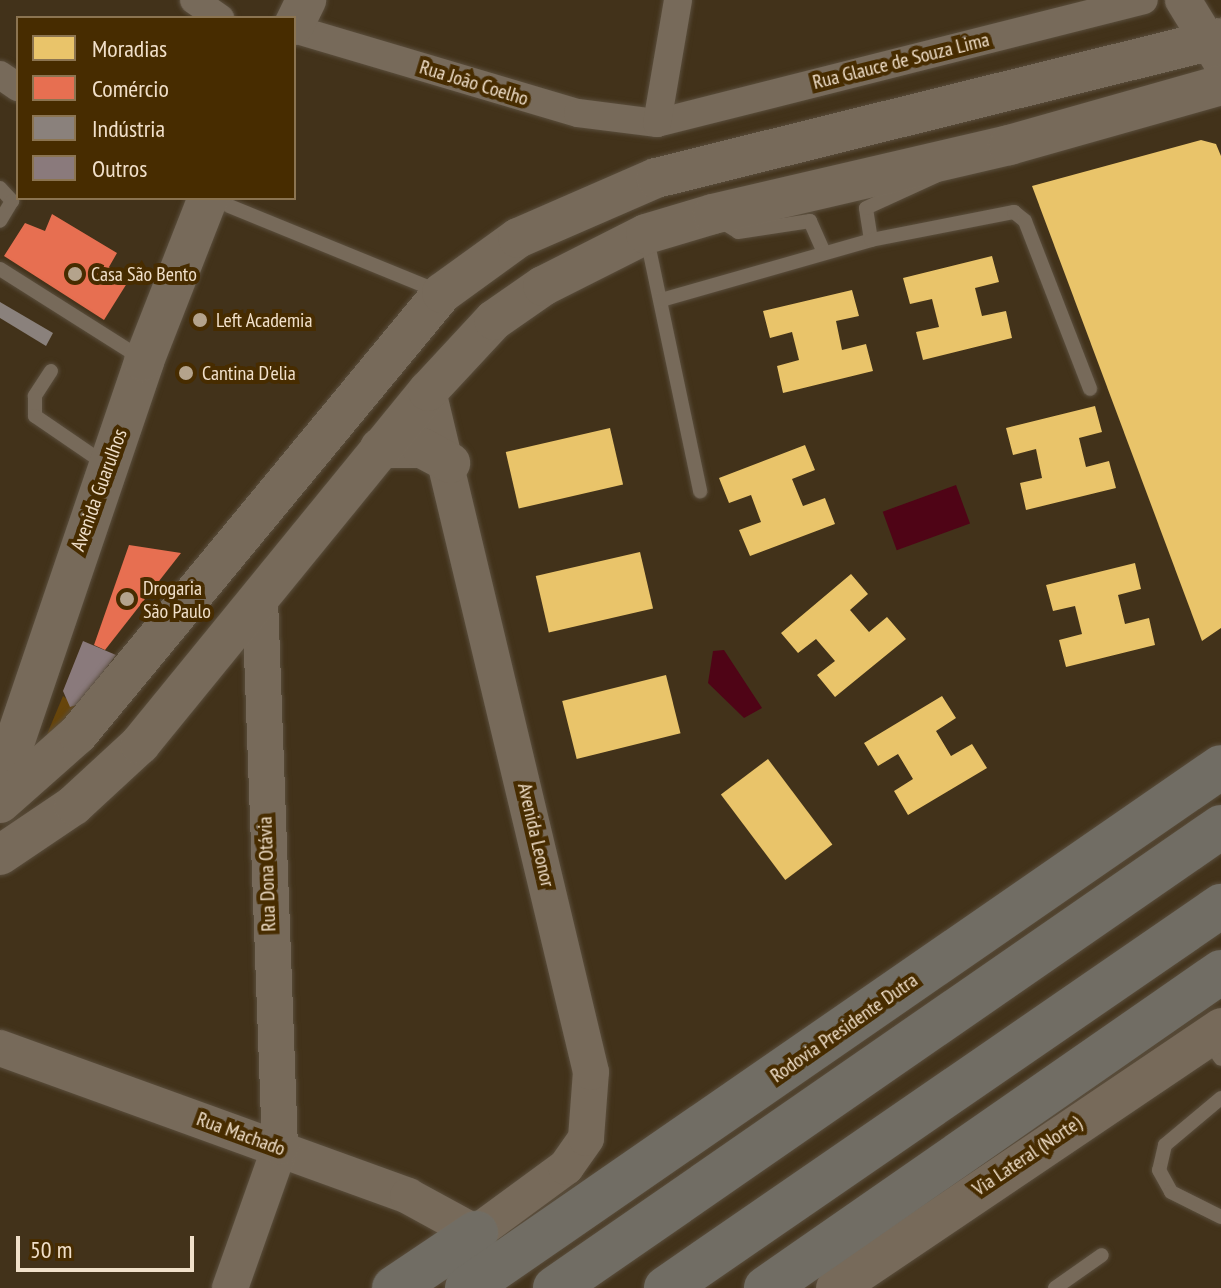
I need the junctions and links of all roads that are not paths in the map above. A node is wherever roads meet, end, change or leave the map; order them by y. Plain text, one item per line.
1 (194, 0) edge
2 (306, 0) edge
3 (678, 0) edge
4 (1144, 0) edge
5 (1183, 0) edge
6 (217, 16) edge
7 (296, 22) edge
8 (296, 28) edge
9 (1217, 47) edge
10 (1221, 85) edge
11 (657, 123) junction
12 (943, 160) junction
13 (0, 188) edge
14 (209, 202) edge
15 (713, 214) junction
16 (0, 221) edge
17 (646, 234) junction
18 (871, 240) junction
19 (824, 252) junction
20 (477, 266) junction
21 (0, 269) edge
22 (442, 293) junction
23 (661, 300) junction
24 (144, 361) junction
25 (51, 371) dead end
26 (1090, 389) dead end
27 (428, 391) junction
28 (380, 448) junction
29 (450, 463) junction
30 (107, 466) junction
31 (700, 491) dead end
32 (260, 600) junction
33 (122, 678) junction
34 (178, 701) junction
35 (9, 721) edge
36 (1221, 767) edge
37 (0, 785) edge
38 (0, 803) edge
39 (1221, 827) edge
40 (0, 855) edge
41 (1221, 906) edge
42 (1221, 972) edge
43 (1216, 1042) edge
44 (0, 1048) edge
45 (1221, 1098) edge
46 (280, 1147) junction
47 (1221, 1217) edge
48 (476, 1233) junction
49 (1102, 1255) dead end
50 (230, 1288) edge
51 (394, 1288) edge
52 (467, 1288) edge
53 (555, 1288) edge
54 (666, 1288) edge
55 (766, 1288) edge
56 (836, 1288) edge
57 (1055, 1288) edge

1 - 6 street
2 - 7 main road
3 - 11 street
4 - 11 street, Rua Glauce de Souza Lima
5 - 9 street
8 - 11 street, Rua João Coelho
9 - 20 main road
10 - 12 main road
12 - 15 main road
12 - 18 lane
13 - 16 lane
14 - 22 lane
14 - 24 main road, Avenida Guarulhos
15 - 17 main road
15 - 19 lane
17 - 23 lane
17 - 27 main road
18 - 19 lane
18 - 26 lane
19 - 23 lane
20 - 22 main road
20 - 27 main road
21 - 24 lane
22 - 33 main road
23 - 31 lane
24 - 30 main road, Avenida Guarulhos
25 - 30 lane
27 - 28 main road
27 - 29 street, Avenida Leonor
28 - 29 main road
28 - 32 main road
29 - 48 street, Avenida Leonor
30 - 35 main road, Avenida Guarulhos
32 - 34 main road
32 - 46 street, Rua Dona Otávia
33 - 34 main road
33 - 38 main road
34 - 40 main road
35 - 37 main road, Avenida Guarulhos
36 - 52 highway, Rodovia Presidente Dutra
39 - 53 highway
41 - 54 highway
42 - 55 highway
43 - 56 main road, Via Lateral (Norte)
44 - 46 street, Rua Machado
45 - 47 lane
46 - 48 street, Rua Machado
46 - 50 street
48 - 51 highway
49 - 57 lane

